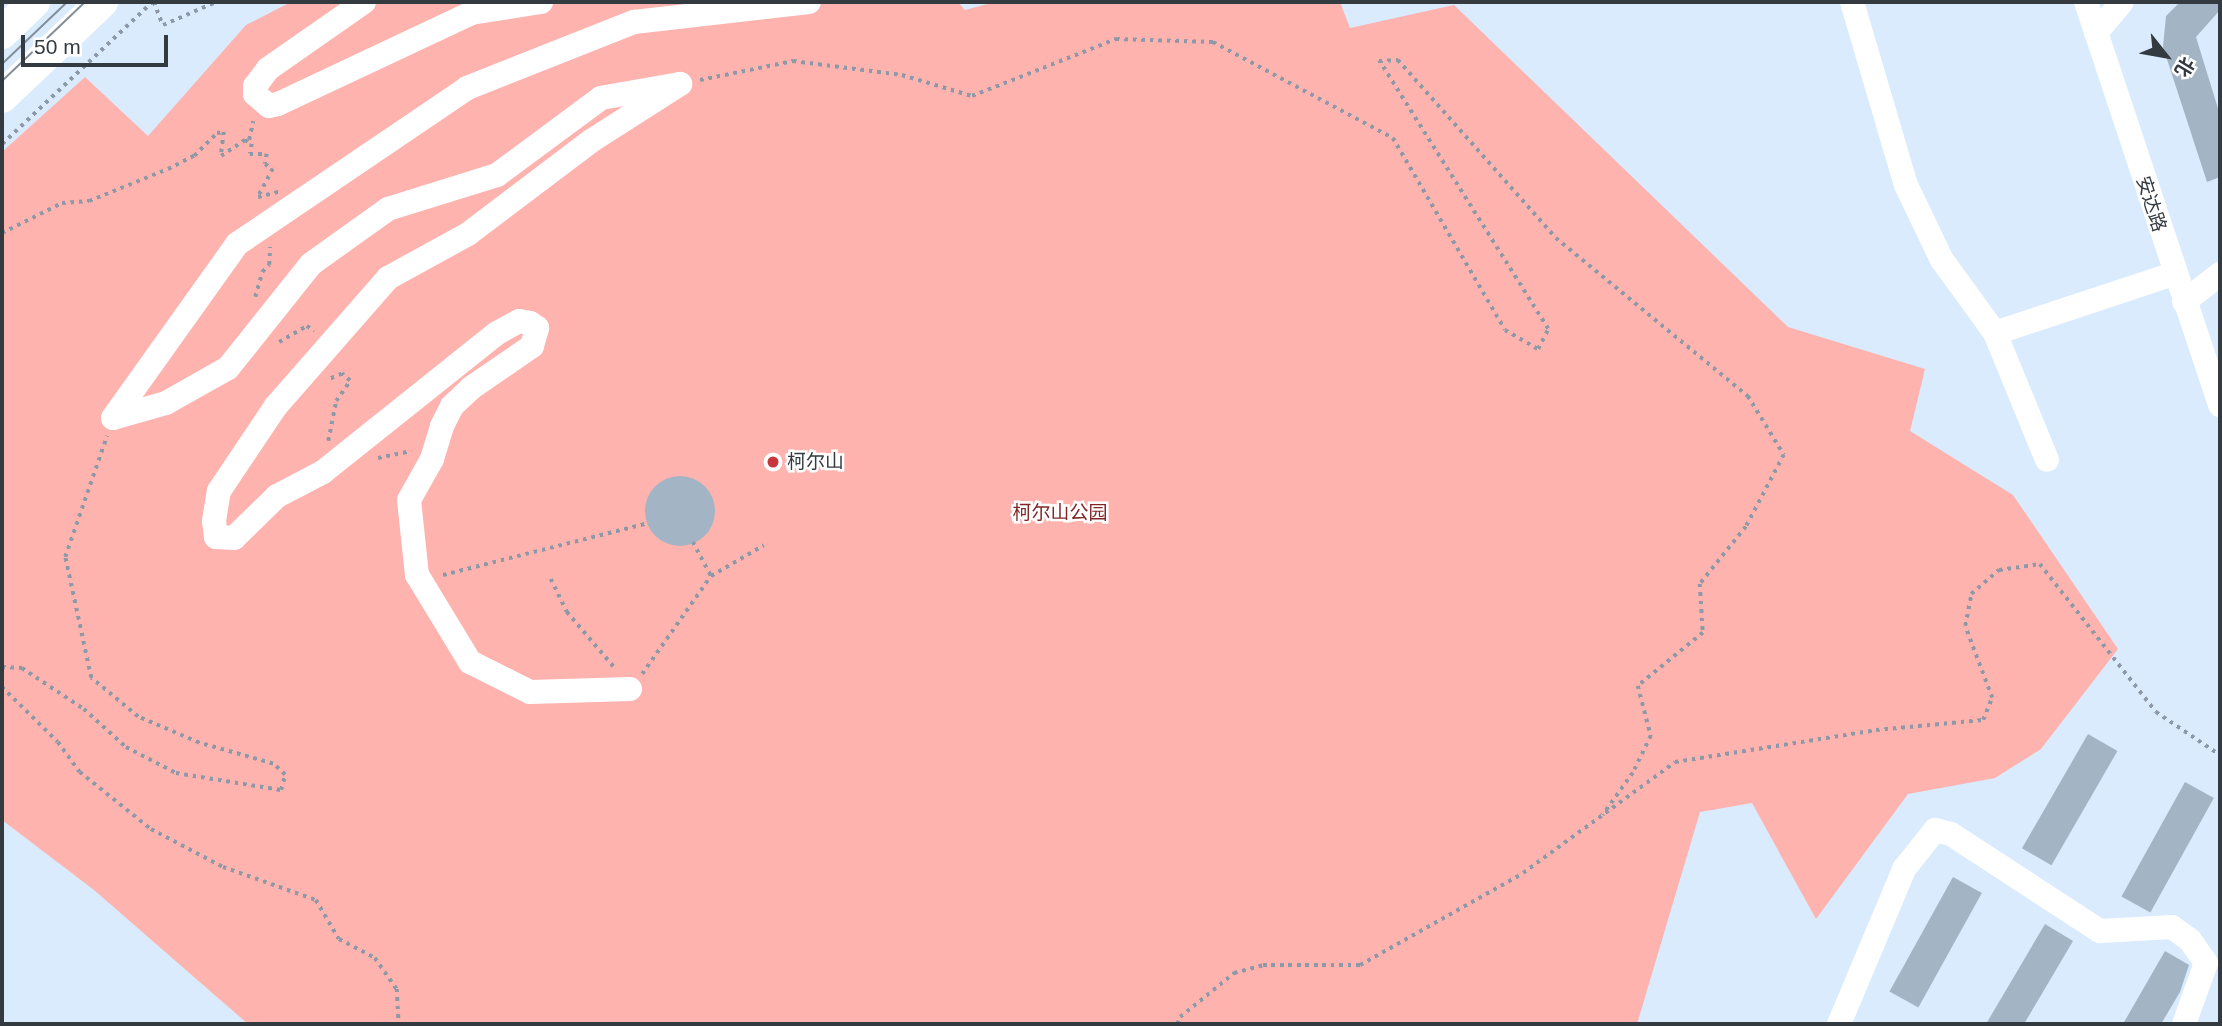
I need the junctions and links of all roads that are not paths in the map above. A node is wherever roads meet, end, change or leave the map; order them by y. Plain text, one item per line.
1 (34, 2) edge
2 (102, 2) edge
3 (364, 2) edge
4 (541, 2) edge
5 (808, 2) edge
6 (1852, 2) edge
7 (2086, 2) edge
8 (2123, 2) edge
9 (2, 33) edge
10 (2095, 33) junction
11 (2, 97) edge
12 (2173, 274) junction
13 (2220, 274) edge
14 (2184, 302) junction
15 (1995, 333) junction
16 (2220, 405) edge
17 (2047, 460) dead end
18 (630, 689) road end
19 (1839, 1024) edge
20 (2184, 1024) edge

1 - 9 main road
2 - 11 main road
3 - 4 street
5 - 18 street
6 - 15 street
7 - 10 street, 安达路
8 - 10 street
10 - 12 street, 安达路
12 - 14 street, 安达路
12 - 15 street
13 - 14 street
14 - 16 street, 安达路
15 - 17 street
19 - 20 street

